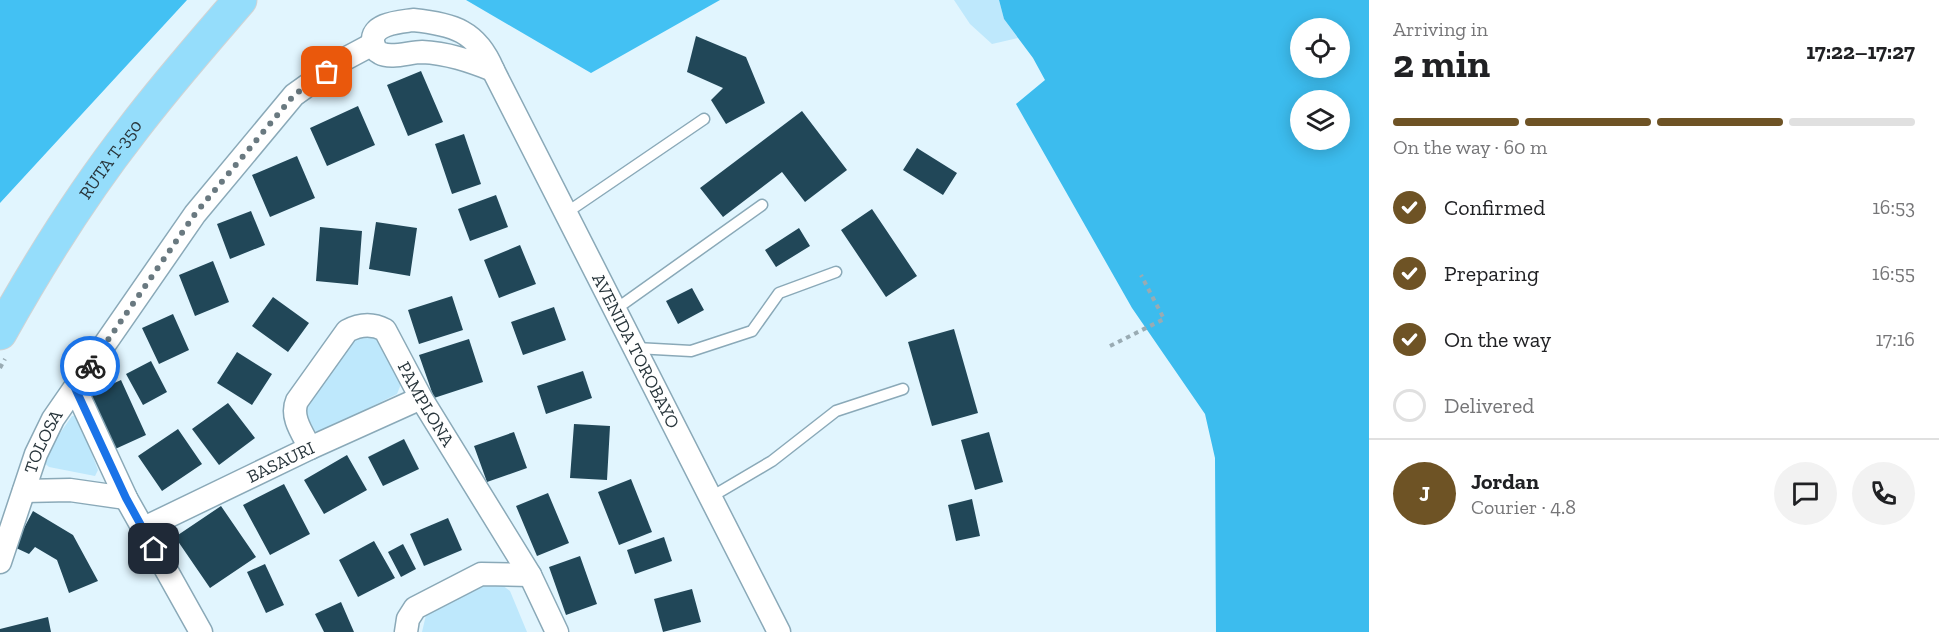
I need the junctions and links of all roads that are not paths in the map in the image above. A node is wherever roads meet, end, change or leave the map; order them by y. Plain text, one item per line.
1 (240, 0) edge
2 (373, 44) junction
3 (493, 70) junction
4 (704, 119) dead end
5 (762, 205) dead end
6 (566, 213) junction
7 (836, 272) dead end
8 (616, 309) junction
9 (0, 333) edge
10 (636, 348) junction
11 (75, 388) junction
12 (903, 389) dead end
13 (421, 398) junction
14 (310, 448) junction
15 (24, 490) junction
16 (711, 497) junction
17 (126, 498) junction
18 (142, 529) junction
19 (0, 562) edge
20 (530, 575) junction
21 (201, 632) edge
22 (406, 632) edge
23 (557, 632) edge
24 (779, 632) edge

1 - 9 main road, RUTA T-350
2 - 3 street
2 - 3 street, AVENIDA TOROBAYO
2 - 11 street, TOLOSA
3 - 6 street, AVENIDA TOROBAYO
4 - 6 lane
5 - 8 lane
6 - 8 street, AVENIDA TOROBAYO
7 - 10 lane
8 - 10 street, AVENIDA TOROBAYO
10 - 16 street, AVENIDA TOROBAYO
11 - 15 street, TOLOSA
11 - 17 street
12 - 16 lane
13 - 14 street, BASAURI
13 - 14 street, PAMPLONA
13 - 20 street, PAMPLONA
14 - 18 street, BASAURI
15 - 17 street
15 - 19 street, TOLOSA
16 - 24 street, AVENIDA TOROBAYO
17 - 18 street
18 - 21 street
20 - 22 street
20 - 23 street, PAMPLONA

